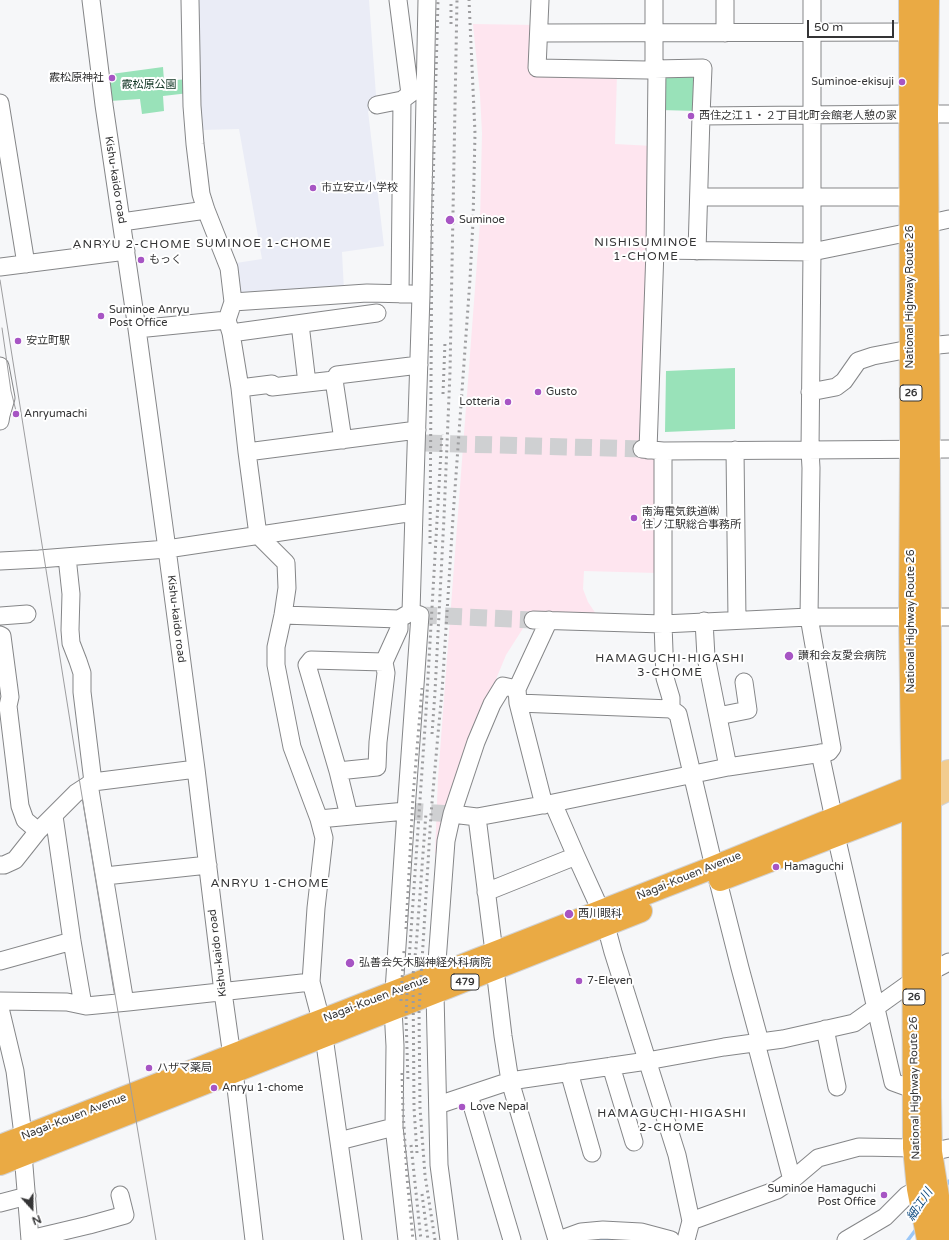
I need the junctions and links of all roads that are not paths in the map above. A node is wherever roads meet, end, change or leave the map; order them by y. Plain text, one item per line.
1 (91, 0) edge
2 (190, 0) edge
3 (398, 0) edge
4 (427, 0) edge
5 (540, 0) edge
6 (654, 0) edge
7 (812, 0) edge
8 (910, 0) edge
9 (928, 0) edge
10 (725, 1) edge
11 (812, 32) junction
12 (909, 32) junction
13 (539, 33) junction
14 (655, 33) junction
15 (725, 33) junction
16 (656, 69) junction
17 (402, 100) junction
18 (0, 102) edge
19 (377, 105) dead end
20 (918, 114) junction
21 (949, 114) edge
22 (812, 115) junction
23 (701, 116) junction
24 (699, 197) junction
25 (910, 197) junction
26 (812, 198) junction
27 (206, 210) junction
28 (949, 219) edge
29 (122, 222) junction
30 (919, 228) junction
31 (655, 250) junction
32 (126, 251) junction
33 (697, 251) junction
34 (812, 252) junction
35 (26, 264) junction
36 (0, 267) edge
37 (400, 294) junction
38 (421, 295) junction
39 (234, 302) junction
40 (377, 313) dead end
41 (300, 324) junction
42 (229, 326) junction
43 (137, 329) junction
44 (949, 344) edge
45 (919, 348) junction
46 (419, 365) junction
47 (0, 366) edge
48 (334, 380) junction
49 (307, 383) junction
50 (240, 388) junction
51 (810, 392) junction
52 (0, 417) edge
53 (419, 439) junction
54 (343, 440) junction
55 (930, 449) edge
56 (651, 450) junction
57 (735, 450) junction
58 (810, 450) junction
59 (247, 452) junction
60 (414, 512) junction
61 (258, 534) junction
62 (167, 548) junction
63 (67, 557) junction
64 (0, 561) edge
65 (27, 614) dead end
66 (283, 615) junction
67 (405, 615) junction
68 (0, 616) edge
69 (809, 617) junction
70 (929, 617) edge
71 (737, 620) junction
72 (704, 621) junction
73 (663, 624) junction
74 (0, 635) edge
75 (384, 662) junction
76 (744, 682) dead end
77 (518, 696) junction
78 (671, 709) junction
79 (718, 716) junction
80 (820, 753) junction
81 (728, 767) junction
82 (196, 769) junction
83 (338, 771) junction
84 (949, 771) edge
85 (692, 774) junction
86 (91, 783) junction
87 (949, 789) edge
88 (921, 793) junction
89 (549, 804) junction
90 (406, 811) junction
91 (452, 814) junction
92 (54, 816) junction
93 (350, 816) junction
94 (477, 817) junction
95 (319, 819) junction
96 (835, 827) junction
97 (38, 831) junction
98 (576, 856) junction
99 (0, 865) edge
100 (208, 865) junction
101 (716, 874) junction
102 (105, 876) junction
103 (486, 892) junction
104 (604, 918) junction
105 (72, 941) junction
106 (0, 961) edge
107 (495, 961) junction
108 (931, 971) edge
109 (311, 982) junction
110 (435, 984) junction
111 (223, 992) junction
112 (394, 1000) junction
113 (0, 1001) edge
114 (128, 1002) junction
115 (83, 1005) junction
116 (0, 1008) edge
117 (875, 1009) junction
118 (322, 1029) junction
119 (825, 1029) junction
120 (758, 1043) junction
121 (6, 1060) edge
122 (647, 1061) junction
123 (233, 1063) junction
124 (611, 1066) junction
125 (569, 1072) junction
126 (510, 1081) junction
127 (837, 1087) dead end
128 (914, 1090) junction
129 (469, 1095) junction
130 (438, 1105) junction
131 (394, 1127) junction
132 (339, 1141) junction
133 (634, 1142) dead end
134 (0, 1146) edge
135 (23, 1146) junction
136 (931, 1149) edge
137 (592, 1153) dead end
138 (0, 1164) edge
139 (792, 1180) junction
140 (120, 1195) dead end
141 (27, 1196) junction
142 (0, 1203) edge
143 (933, 1211) edge
144 (692, 1221) junction
145 (30, 1239) edge
146 (254, 1240) edge
147 (353, 1240) edge
148 (407, 1240) edge
149 (449, 1240) edge
150 (512, 1240) edge
151 (558, 1240) edge
152 (671, 1240) edge
153 (686, 1240) edge
154 (846, 1240) edge
155 (945, 1240) edge

1 - 29 street, Kishu-kaido road
2 - 27 street
3 - 17 street
4 - 38 street
5 - 13 street
6 - 14 street
7 - 11 street
8 - 12 highway, National Highway Route 26 / 26
9 - 20 highway, National Highway Route 26 / 26
10 - 15 street
11 - 12 street
11 - 15 street
11 - 22 street
12 - 20 highway, National Highway Route 26 / 26
13 - 14 street
13 - 16 street
14 - 15 street
14 - 16 street
16 - 23 street
16 - 31 street
17 - 19 street
17 - 37 street
18 - 35 street
20 - 21 street
20 - 22 street
20 - 25 highway, National Highway Route 26 / 26
20 - 30 highway, National Highway Route 26 / 26
22 - 23 street
22 - 26 street
23 - 24 street
24 - 26 street
24 - 33 street
25 - 26 street
25 - 30 highway, National Highway Route 26 / 26
26 - 34 street
27 - 29 street
27 - 39 street
28 - 30 street
29 - 32 street, Kishu-kaido road
30 - 34 street
30 - 45 highway, National Highway Route 26 / 26
31 - 33 street
31 - 56 street
32 - 35 street
32 - 43 street, Kishu-kaido road
33 - 34 street
34 - 51 street
35 - 36 street
37 - 38 street
37 - 39 street
38 - 46 street
39 - 42 street
40 - 41 street
41 - 42 street
41 - 49 street
42 - 43 street
42 - 50 street
43 - 62 street, Kishu-kaido road
44 - 45 street
45 - 51 street
45 - 55 highway, National Highway Route 26 / 26
46 - 48 street
46 - 53 street
47 - 52 street
48 - 49 street
48 - 54 street
49 - 50 street
50 - 59 street
51 - 58 street
53 - 54 street
53 - 60 street
54 - 59 street
55 - 58 street
55 - 70 highway, National Highway Route 26 / 26
56 - 57 street
56 - 73 street
57 - 58 street
57 - 71 street
58 - 69 street
59 - 61 street
60 - 61 street
60 - 67 street
61 - 62 street
61 - 66 street
62 - 63 street
62 - 82 street, Kishu-kaido road
63 - 64 street
63 - 86 street
65 - 68 street
66 - 67 street
66 - 95 street
67 - 75 street
67 - 90 street
69 - 70 street
69 - 71 street
69 - 80 street
70 - 88 highway, National Highway Route 26 / 26
71 - 72 street
72 - 73 street
72 - 79 street
73 - 77 street
73 - 78 street
74 - 97 street
75 - 83 street
75 - 83 street
76 - 79 street
77 - 78 street
77 - 89 street
77 - 91 street
78 - 85 street
79 - 81 street
80 - 81 street
80 - 96 street
81 - 85 street
82 - 86 street
82 - 100 street, Kishu-kaido road
83 - 93 street
84 - 88 main road
85 - 89 street
85 - 101 street
86 - 92 street
86 - 102 street
87 - 88 main road
88 - 96 highway, Nagai-Kouen Avenue / 479
88 - 108 highway, National Highway Route 26 / 26
89 - 94 street
89 - 98 street
90 - 93 street
90 - 112 street
91 - 94 street
91 - 110 street
92 - 97 street
92 - 105 street
93 - 95 street
94 - 103 street
95 - 109 street
96 - 101 highway, Nagai-Kouen Avenue / 479
96 - 117 street
97 - 99 street
98 - 103 street
98 - 104 street
100 - 102 street
100 - 111 street, Kishu-kaido road
101 - 104 highway, Nagai-Kouen Avenue / 479
101 - 120 street
102 - 114 street
103 - 107 street
104 - 107 highway, Nagai-Kouen Avenue / 479
104 - 122 street
105 - 106 street
105 - 115 street
107 - 110 highway, Nagai-Kouen Avenue / 479
107 - 126 street
108 - 117 street
108 - 128 highway, National Highway Route 26 / 26
108 - 136 highway, National Highway Route 26 / 26
109 - 111 street
109 - 118 street
110 - 112 highway, Nagai-Kouen Avenue / 479
110 - 130 street
111 - 114 street
111 - 123 street, Kishu-kaido road
112 - 118 highway, Nagai-Kouen Avenue / 479
112 - 131 street
113 - 115 street
114 - 115 street
116 - 121 street
117 - 119 street
117 - 128 street
118 - 123 highway, Nagai-Kouen Avenue / 479
118 - 132 street
119 - 120 street
119 - 127 street
120 - 122 street
120 - 139 street
121 - 135 street
122 - 124 street
122 - 144 street
123 - 135 highway, Nagai-Kouen Avenue / 479
123 - 146 street, Kishu-kaido road
124 - 125 street
124 - 133 street
125 - 126 street
125 - 137 street
126 - 129 street
126 - 151 street
128 - 136 highway, National Highway Route 26 / 26
129 - 130 street
129 - 150 street
130 - 149 street
131 - 132 street
131 - 148 street
132 - 147 street
134 - 135 highway, Nagai-Kouen Avenue / 479
135 - 138 highway, Nagai-Kouen Avenue / 479
135 - 141 street
136 - 139 street
136 - 143 highway, National Highway Route 26 / 26
139 - 144 street
140 - 145 street
141 - 142 street
141 - 145 street
143 - 154 street
143 - 155 highway, National Highway Route 26 / 26
144 - 153 street
151 - 152 street

